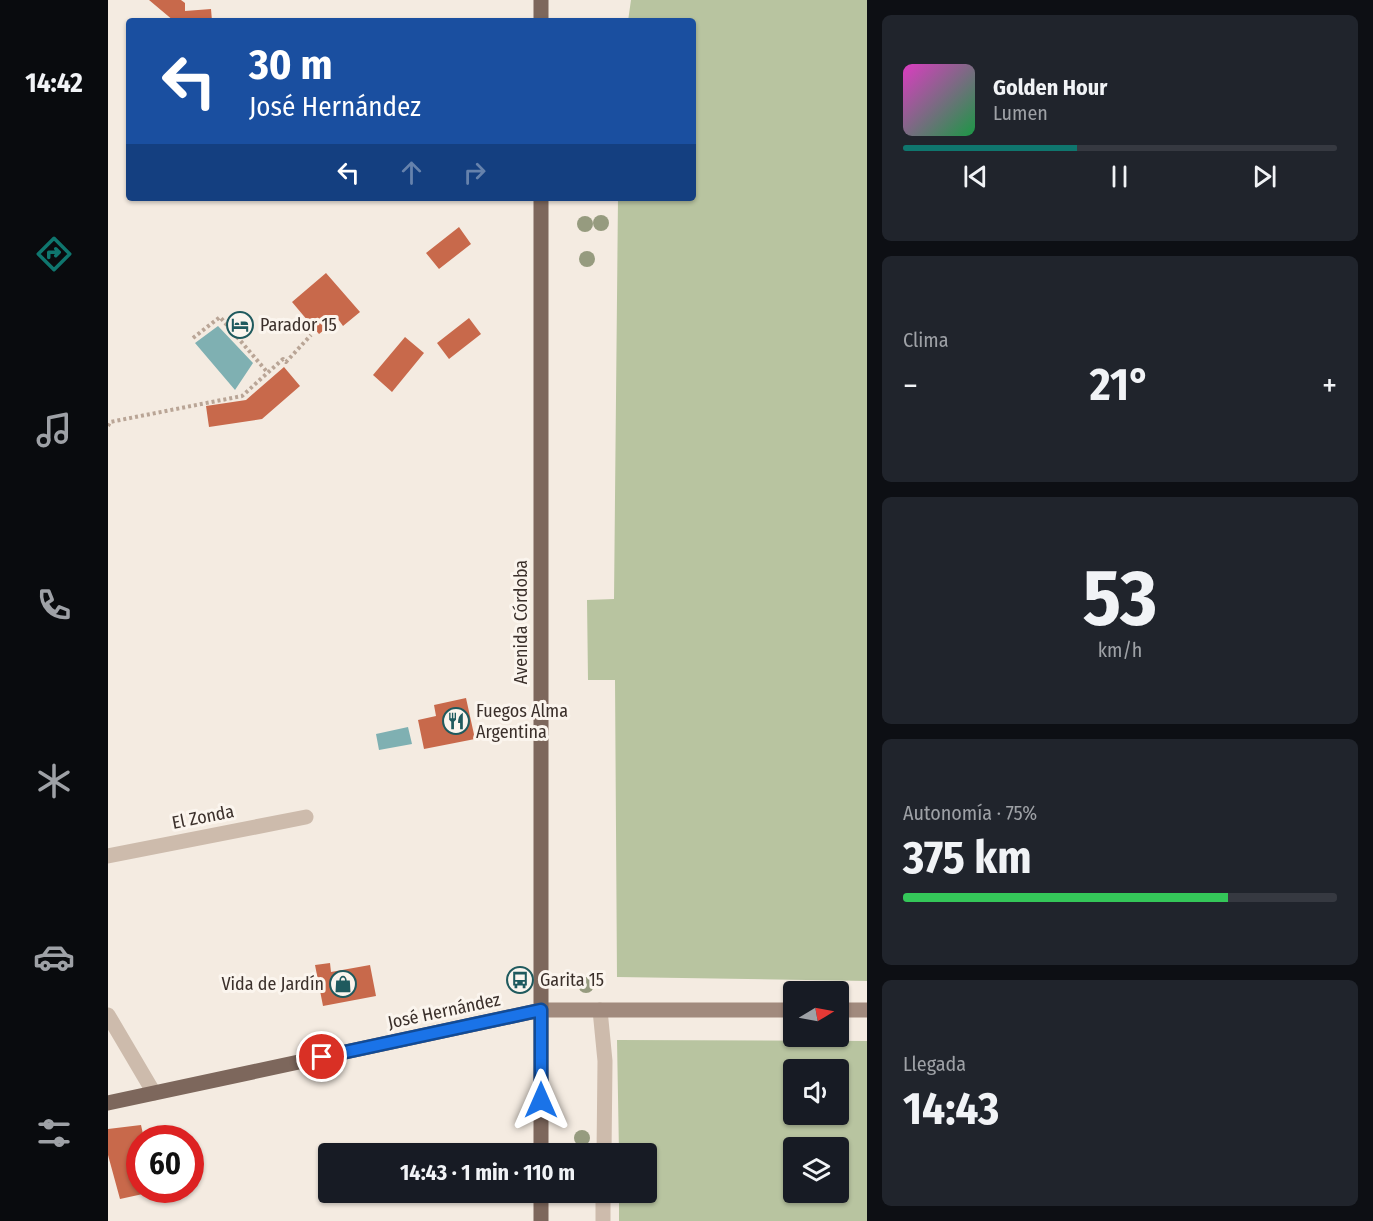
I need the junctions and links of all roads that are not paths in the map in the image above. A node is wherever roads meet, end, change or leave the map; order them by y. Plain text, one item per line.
1 (541, 0) edge
2 (541, 18) edge
3 (541, 201) edge
4 (306, 817) dead end
5 (108, 856) edge
6 (541, 1010) junction
7 (600, 1010) junction
8 (783, 1010) edge
9 (849, 1010) edge
10 (867, 1010) edge
11 (108, 1015) edge
12 (154, 1093) junction
13 (108, 1102) edge
14 (541, 1143) edge
15 (604, 1143) edge
16 (541, 1203) edge
17 (603, 1203) edge
18 (541, 1221) edge
19 (603, 1221) edge

1 - 2 main road
3 - 6 main road, Avenida Córdoba
4 - 5 street, El Zonda
6 - 7 main road, José Hernández
6 - 12 main road, José Hernández
6 - 14 main road, Avenida Córdoba
7 - 8 main road, José Hernández
7 - 15 street
9 - 10 main road
11 - 12 street
12 - 13 main road, José Hernández
16 - 18 main road
17 - 19 street

